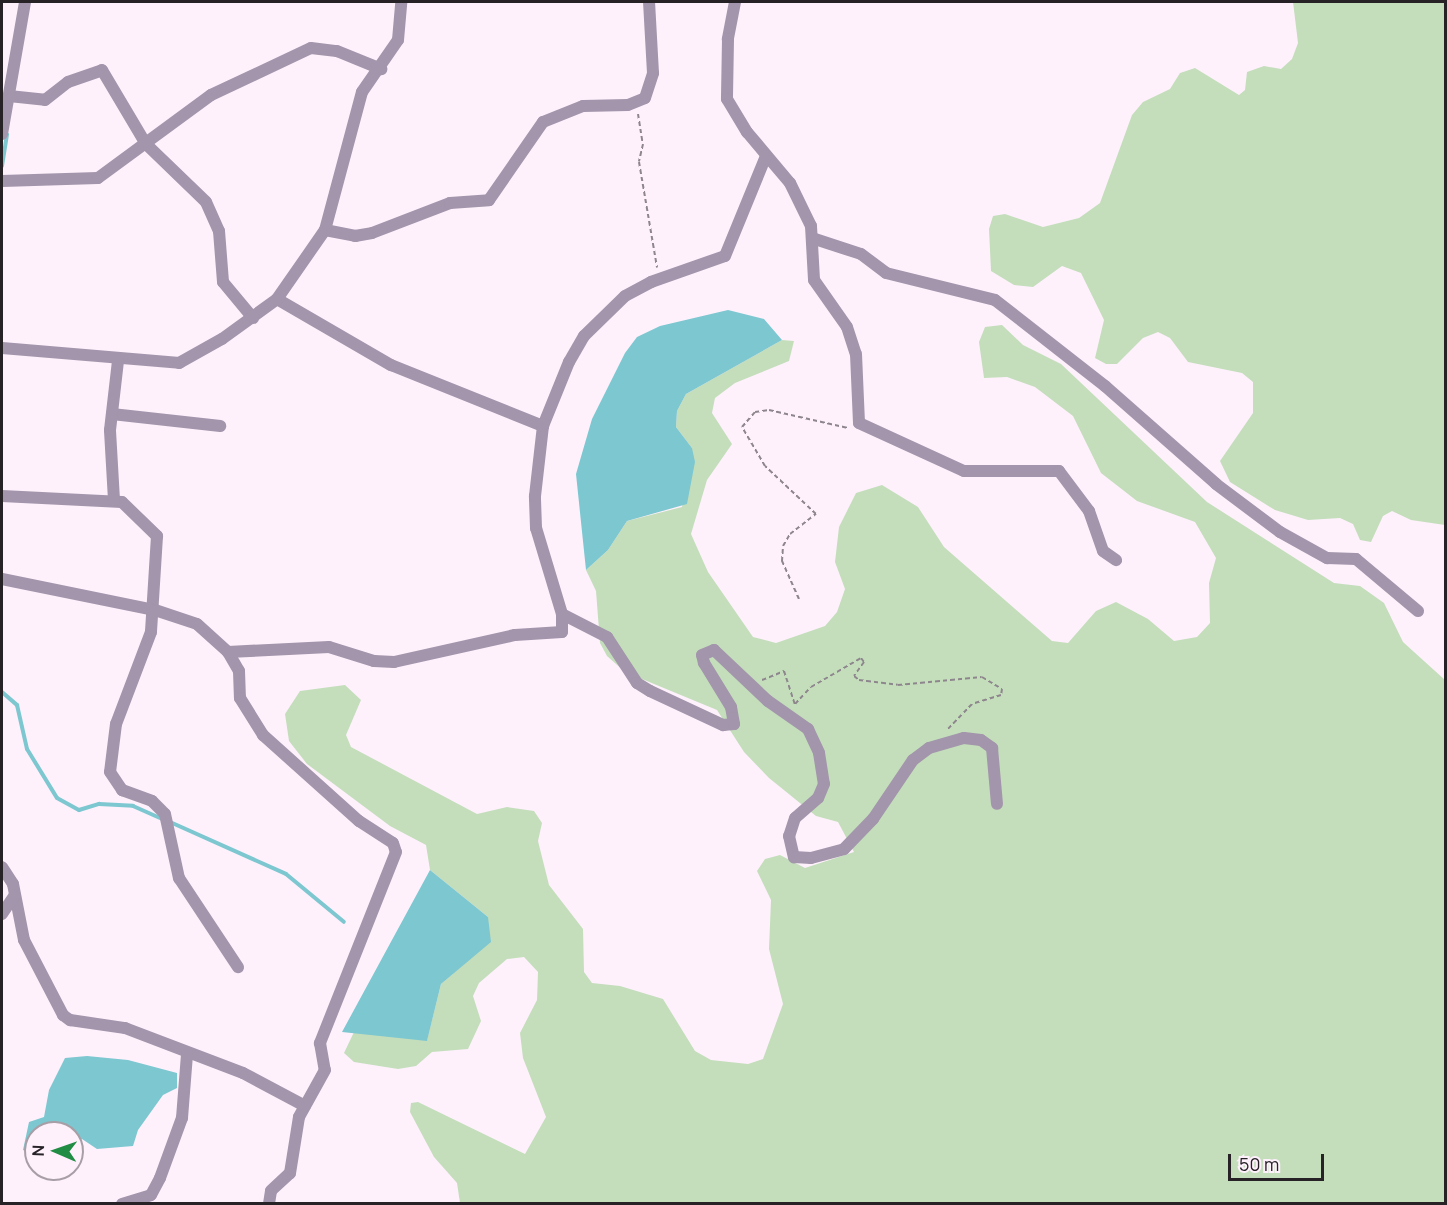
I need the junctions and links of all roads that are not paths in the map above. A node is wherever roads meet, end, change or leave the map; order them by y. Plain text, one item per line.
1 (25, 2) edge
2 (401, 2) edge
3 (649, 2) edge
4 (735, 2) edge
5 (381, 69) junction
6 (9, 96) junction
7 (2, 134) edge
8 (146, 144) junction
9 (766, 156) junction
10 (2, 181) edge
11 (325, 230) junction
12 (815, 239) junction
13 (277, 299) junction
14 (253, 318) junction
15 (2, 348) edge
16 (118, 361) junction
17 (111, 414) junction
18 (220, 426) dead end
19 (543, 426) junction
20 (2, 496) edge
21 (114, 500) junction
22 (1116, 560) dead end
23 (2, 579) edge
24 (155, 610) junction
25 (1418, 611) dead end
26 (562, 614) junction
27 (228, 652) junction
28 (997, 804) dead end
29 (2, 867) edge
30 (14, 896) junction
31 (2, 914) edge
32 (238, 967) dead end
33 (187, 1054) junction
34 (305, 1106) junction
35 (122, 1203) edge
36 (269, 1203) edge

1 - 6 street
2 - 5 street
3 - 11 street
4 - 9 street
5 - 8 street
5 - 11 street
6 - 7 street
6 - 8 street
8 - 10 street
8 - 14 street
9 - 12 street
9 - 19 street
11 - 13 street
12 - 22 street
12 - 25 street
13 - 14 street
13 - 19 street
14 - 16 street
15 - 16 street
16 - 17 street
17 - 18 street
17 - 21 street
19 - 26 street
20 - 21 street
21 - 24 street
23 - 24 street
24 - 27 street
24 - 32 street
26 - 27 street
26 - 28 street
27 - 34 street
29 - 30 street
30 - 31 street
30 - 33 street
33 - 34 street
33 - 35 street
34 - 36 street

